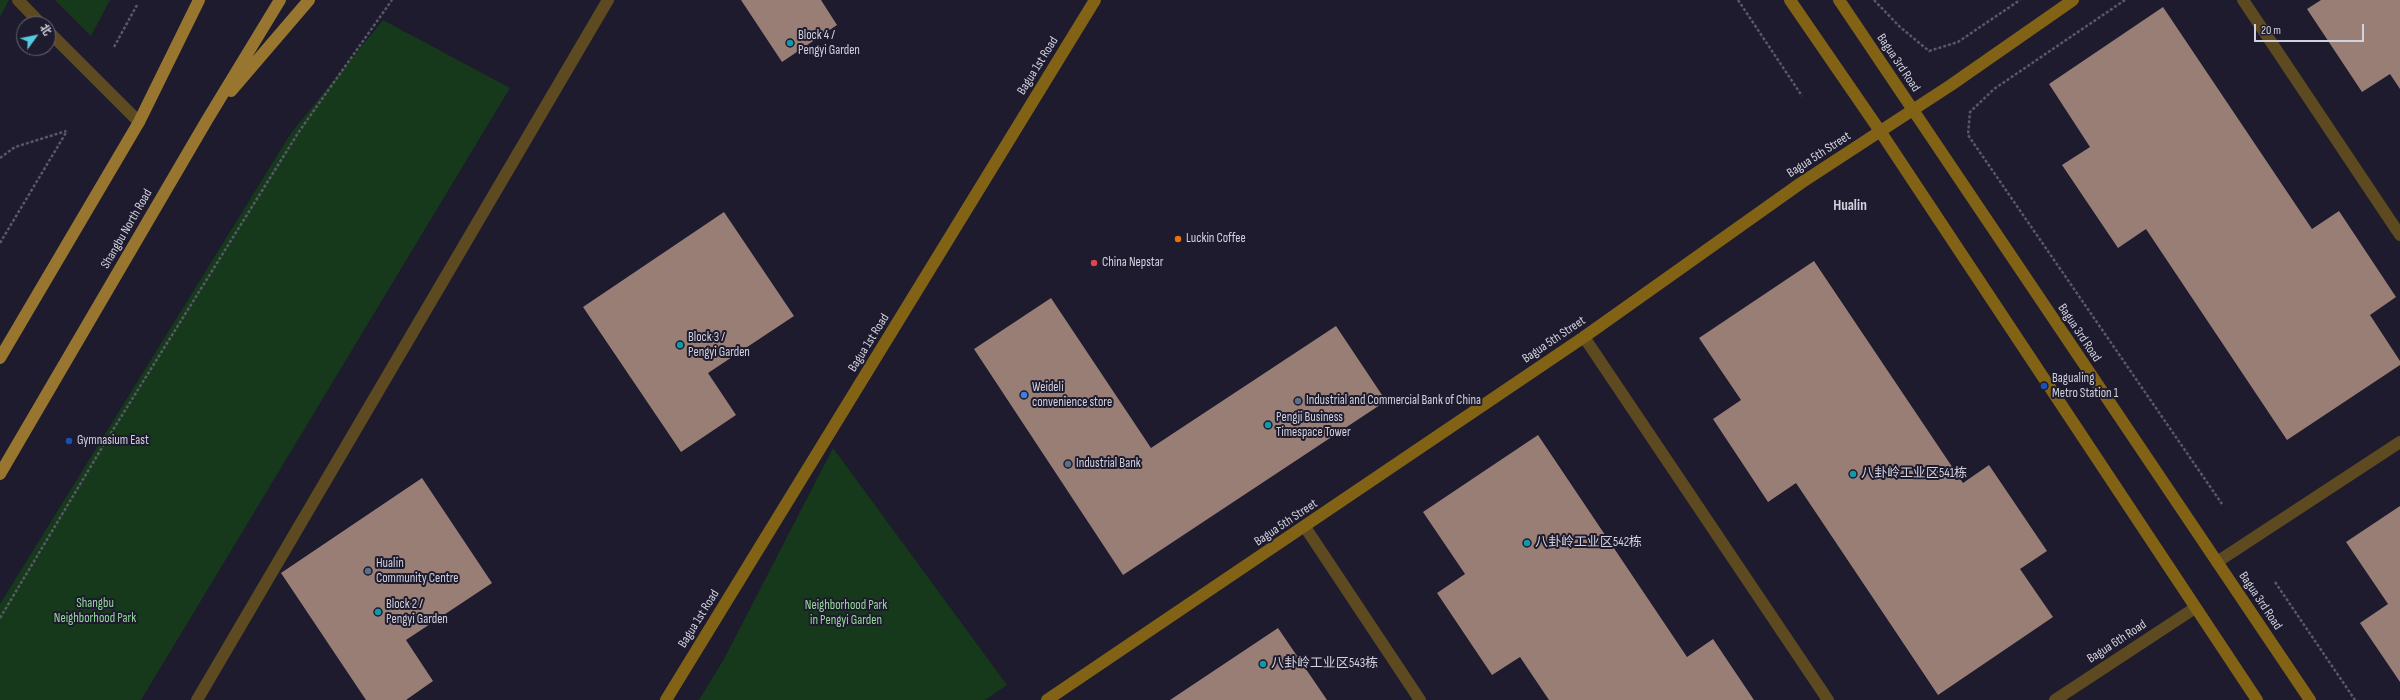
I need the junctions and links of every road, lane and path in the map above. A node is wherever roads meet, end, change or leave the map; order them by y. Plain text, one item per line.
1 (18, 0) edge
2 (199, 0) edge
3 (280, 0) edge
4 (309, 0) edge
5 (392, 0) edge
6 (608, 0) edge
7 (1095, 0) edge
8 (1738, 0) edge
9 (1790, 0) edge
10 (1839, 0) edge
11 (1874, 0) edge
12 (2020, 0) edge
13 (2073, 0) edge
14 (2125, 0) edge
15 (2243, 0) edge
16 (137, 5) dead end
17 (34, 16) edge
18 (56, 39) edge
19 (114, 47) dead end
20 (1802, 96) dead end
21 (1913, 110) junction
22 (207, 120) junction
23 (139, 122) junction
24 (1880, 131) junction
25 (0, 158) edge
26 (2400, 235) edge
27 (0, 243) edge
28 (1584, 337) junction
29 (0, 358) edge
30 (2400, 442) edge
31 (0, 474) edge
32 (2222, 504) dead end
33 (1305, 527) junction
34 (2217, 562) junction
35 (2275, 582) dead end
36 (2195, 608) junction
37 (0, 618) edge
38 (197, 700) edge
39 (666, 700) edge
40 (1048, 700) edge
41 (1420, 700) edge
42 (1828, 700) edge
43 (2055, 700) edge
44 (2257, 700) edge
45 (2310, 700) edge
46 (2355, 700) edge

1 - 17 street
2 - 23 main road
3 - 22 main road, Shangbu North Road
4 - 22 main road
5 - 37 path
6 - 38 street
7 - 39 street, Bagua 1st Road
8 - 20 path
9 - 24 street
10 - 21 street, Bagua 3rd Road
11 - 12 path
13 - 21 street, Bagua 5th Street
14 - 32 path
15 - 26 street
16 - 19 path
18 - 23 street
21 - 24 street, Bagua 5th Street
21 - 34 street, Bagua 3rd Road
22 - 31 main road, Shangbu North Road
23 - 29 main road
24 - 28 street, Bagua 5th Street
24 - 36 street
25 - 27 path
28 - 33 street, Bagua 5th Street
28 - 42 street
30 - 34 street
33 - 40 street, Bagua 5th Street
33 - 41 street
34 - 45 street, Bagua 3rd Road
35 - 46 path
36 - 43 street, Bagua 6th Road
36 - 44 street

